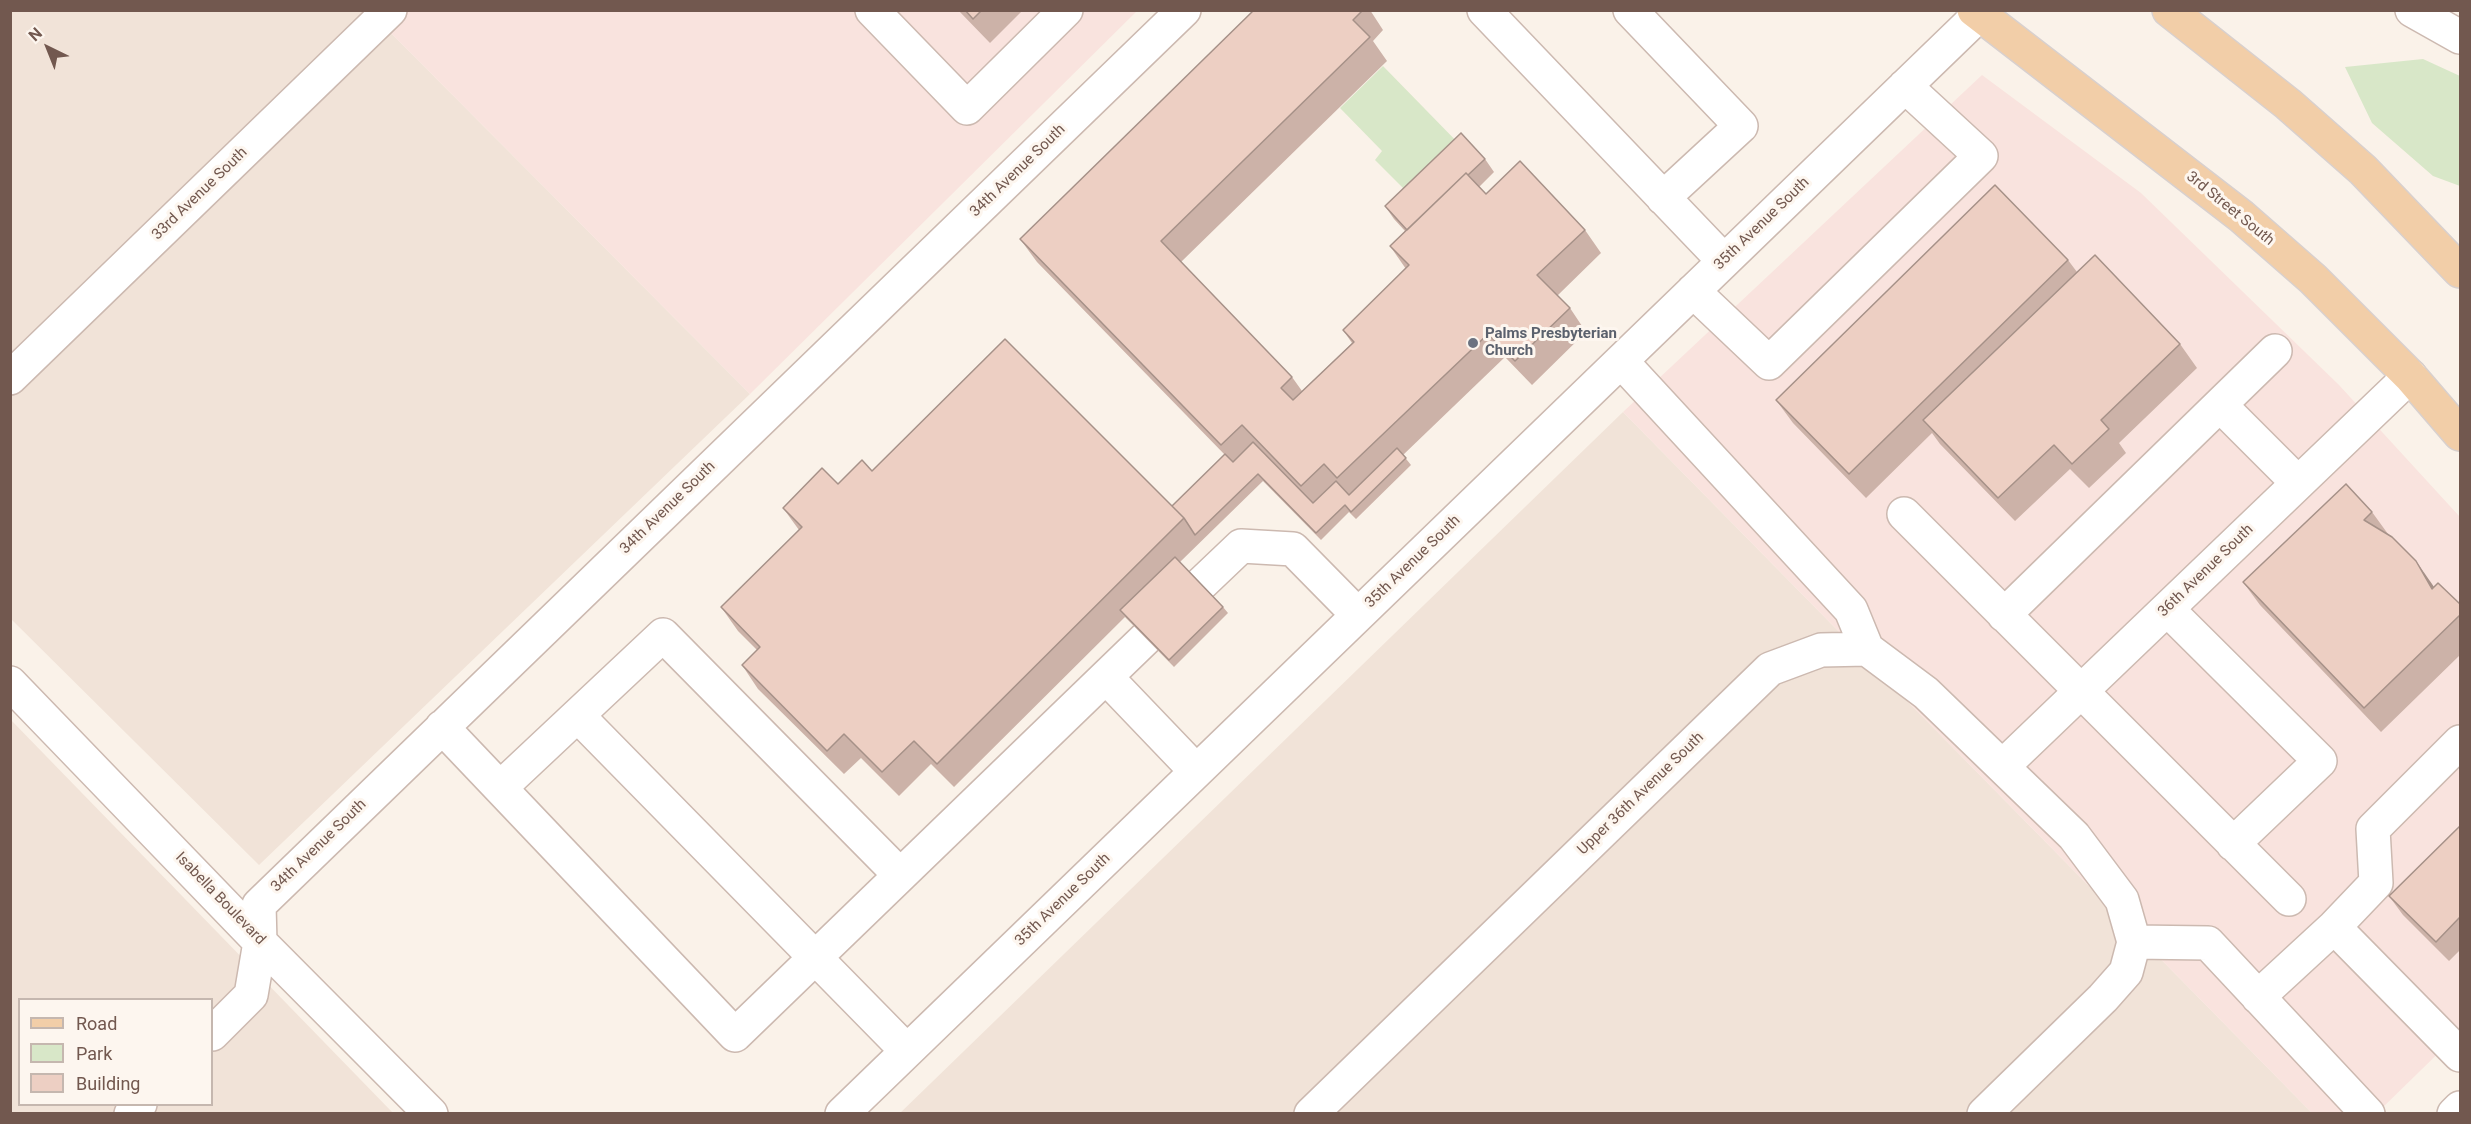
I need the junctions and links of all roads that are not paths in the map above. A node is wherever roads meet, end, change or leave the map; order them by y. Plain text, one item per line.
1 (390, 10) edge
2 (872, 10) edge
3 (1066, 10) edge
4 (1184, 10) edge
5 (1484, 10) edge
6 (1630, 10) edge
7 (2169, 10) edge
8 (2412, 10) edge
9 (1979, 12) edge
10 (2460, 37) edge
11 (1905, 86) junction
12 (1663, 198) junction
13 (1724, 261) junction
14 (2460, 271) edge
15 (1693, 291) junction
16 (2275, 351) dead end
17 (1621, 361) junction
18 (2410, 375) junction
19 (10, 378) edge
20 (2220, 405) junction
21 (2460, 434) edge
22 (2298, 483) junction
23 (1904, 514) dead end
24 (1200, 585) edge
25 (2167, 609) junction
26 (1358, 615) junction
27 (2004, 615) junction
28 (1146, 638) edge
29 (1867, 649) junction
30 (1106, 677) junction
31 (10, 683) edge
32 (2081, 692) junction
33 (578, 716) junction
34 (442, 727) junction
35 (2460, 742) edge
36 (2003, 766) junction
37 (1196, 771) junction
38 (500, 788) junction
39 (2234, 844) junction
40 (900, 876) junction
41 (2289, 899) dead end
42 (2334, 927) junction
43 (260, 942) junction
44 (2134, 942) junction
45 (815, 958) junction
46 (2258, 997) junction
47 (213, 1033) edge
48 (907, 1051) junction
49 (2460, 1055) edge
50 (2460, 1108) edge
51 (431, 1113) edge
52 (842, 1113) edge
53 (1311, 1113) edge
54 (1984, 1113) edge
55 (2368, 1113) edge
56 (2454, 1113) edge

1 - 19 street, 33rd Avenue South
2 - 3 street
4 - 34 street, 34th Avenue South
5 - 12 street
6 - 12 street
7 - 14 main road
8 - 10 street
9 - 11 street, 35th Avenue South
9 - 18 main road, 3rd Street South
11 - 13 street, 35th Avenue South
11 - 15 street
12 - 13 street
13 - 15 street, 35th Avenue South
15 - 17 street, 35th Avenue South
16 - 20 street
17 - 26 street, 35th Avenue South
17 - 29 street
18 - 21 main road, 3rd Street South
18 - 22 street, 36th Avenue South
20 - 22 street
20 - 27 street
22 - 25 street, 36th Avenue South
23 - 27 street
24 - 26 street
25 - 32 street, 36th Avenue South
25 - 39 street
26 - 37 street, 35th Avenue South
27 - 32 street
28 - 30 street
29 - 36 street
29 - 53 street, Upper 36th Avenue South
30 - 37 street
30 - 40 street
31 - 43 street, Isabella Boulevard
32 - 36 street, 36th Avenue South
32 - 39 street
33 - 38 street
33 - 40 street
33 - 45 street
34 - 38 street
34 - 43 street, 34th Avenue South
35 - 42 street
36 - 44 street
37 - 48 street, 35th Avenue South
38 - 45 street
39 - 41 street
40 - 45 street
42 - 46 street
42 - 49 street
43 - 47 street, 34th Avenue South
43 - 51 street, Isabella Boulevard
44 - 46 street
44 - 54 street
45 - 48 street
46 - 55 street
48 - 52 street, 35th Avenue South
50 - 56 street

